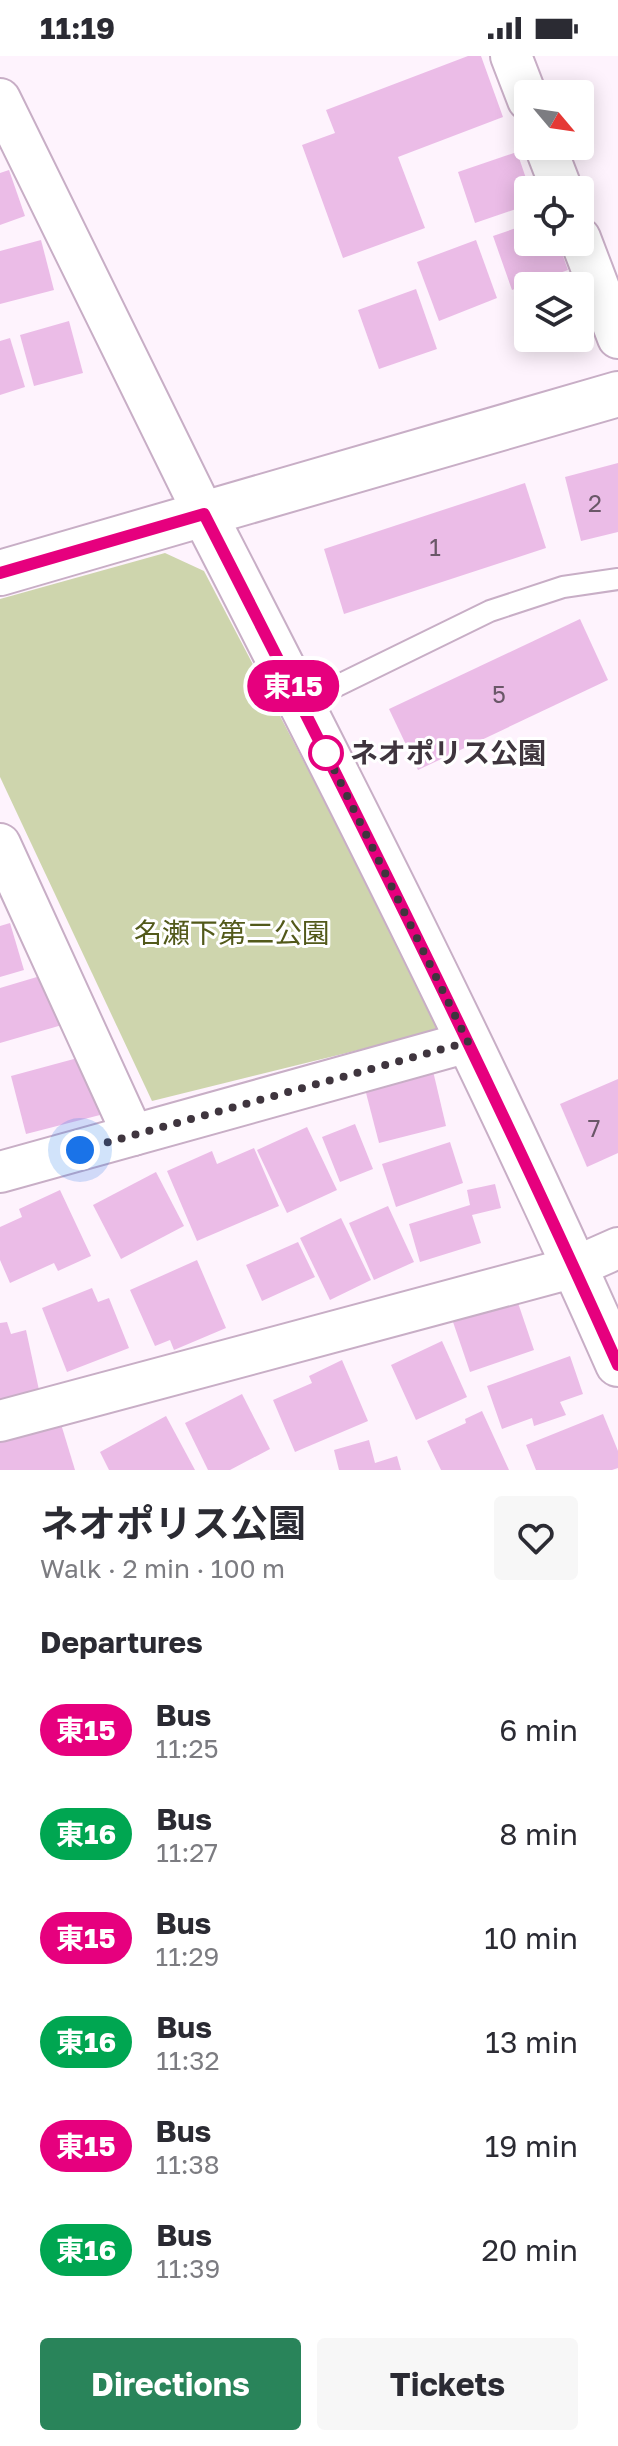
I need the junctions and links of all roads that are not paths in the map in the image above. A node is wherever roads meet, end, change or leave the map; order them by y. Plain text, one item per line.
1 (511, 56) edge
2 (520, 80) edge
3 (0, 99) edge
4 (587, 256) edge
5 (618, 338) edge
6 (618, 394) edge
7 (204, 514) junction
8 (0, 573) edge
9 (618, 579) edge
10 (302, 703) junction
11 (4, 864) edge
12 (468, 1042) junction
13 (133, 1135) junction
14 (0, 1172) edge
15 (618, 1248) edge
16 (575, 1267) junction
17 (618, 1364) edge
18 (0, 1421) edge

1 - 2 street
3 - 7 street
4 - 5 street
6 - 7 street
7 - 8 street
7 - 10 street
9 - 10 lane
10 - 12 street
11 - 13 street
12 - 13 street
12 - 16 street
13 - 14 street
15 - 16 street
16 - 17 street
16 - 18 street

